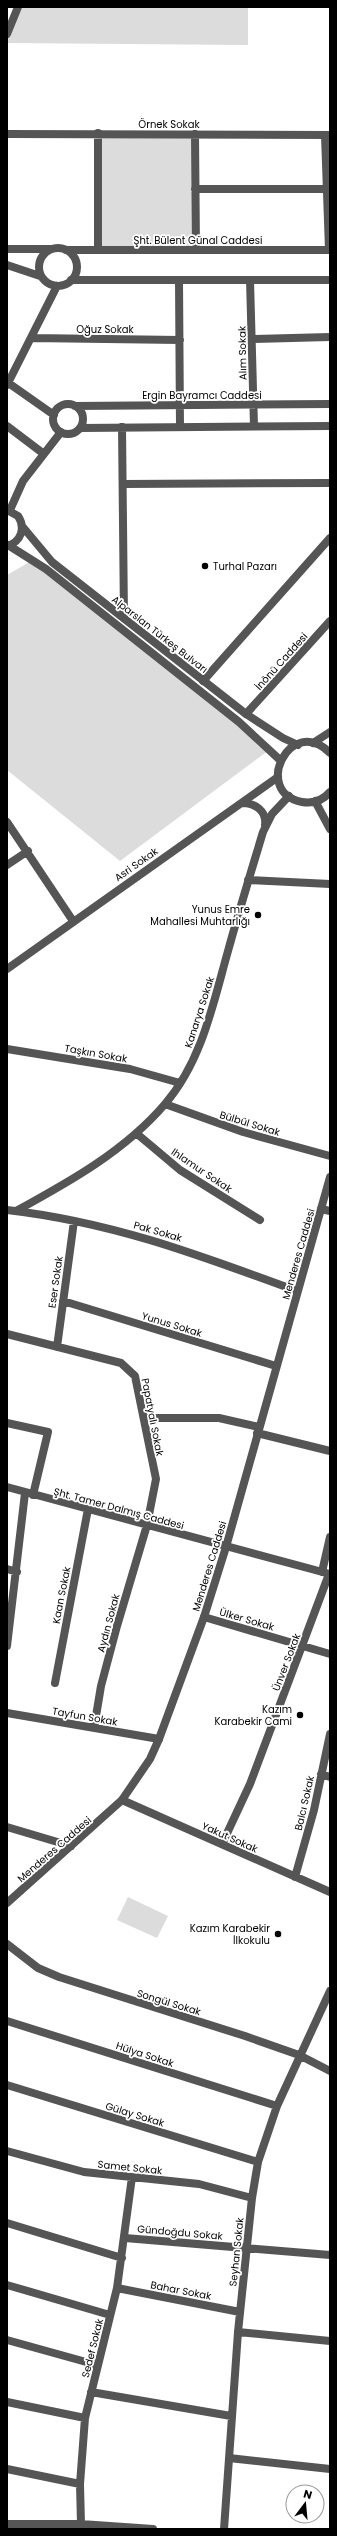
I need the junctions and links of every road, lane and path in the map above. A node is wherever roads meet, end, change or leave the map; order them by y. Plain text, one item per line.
1 (18, 7) edge
2 (7, 34) edge
3 (98, 133) junction
4 (7, 134) edge
5 (195, 134) junction
6 (327, 135) edge
7 (195, 189) junction
8 (328, 189) edge
9 (7, 249) edge
10 (49, 249) junction
11 (66, 250) junction
12 (98, 250) junction
13 (196, 250) junction
14 (330, 250) edge
15 (7, 265) edge
16 (40, 276) junction
17 (72, 280) junction
18 (179, 280) junction
19 (250, 280) junction
20 (330, 280) edge
21 (57, 286) junction
22 (330, 337) edge
23 (31, 338) junction
24 (252, 339) junction
25 (180, 340) junction
26 (8, 383) edge
27 (253, 404) junction
28 (330, 404) edge
29 (180, 405) junction
30 (75, 406) junction
31 (54, 416) junction
32 (7, 426) edge
33 (254, 426) junction
34 (330, 426) edge
35 (122, 427) junction
36 (180, 427) junction
37 (81, 428) junction
38 (61, 432) junction
39 (44, 454) junction
40 (330, 483) edge
41 (123, 484) junction
42 (8, 510) edge
43 (22, 526) junction
44 (330, 538) edge
45 (7, 546) edge
46 (124, 618) junction
47 (330, 621) edge
48 (203, 681) junction
49 (246, 714) junction
50 (330, 732) edge
51 (313, 743) junction
52 (298, 745) junction
53 (330, 753) edge
54 (280, 760) junction
55 (278, 777) junction
56 (330, 792) edge
57 (289, 796) junction
58 (315, 802) junction
59 (242, 803) junction
60 (7, 822) edge
61 (264, 827) junction
62 (330, 829) edge
63 (28, 850) junction
64 (7, 865) edge
65 (248, 880) junction
66 (330, 884) edge
67 (73, 921) junction
68 (7, 969) edge
69 (7, 1049) edge
70 (180, 1083) junction
71 (165, 1104) junction
72 (136, 1133) junction
73 (330, 1156) edge
74 (330, 1177) edge
75 (321, 1209) junction
76 (11, 1210) edge
77 (330, 1212) edge
78 (260, 1220) dead end
79 (74, 1221) junction
80 (297, 1291) junction
81 (63, 1301) junction
82 (7, 1334) edge
83 (57, 1347) junction
84 (276, 1366) junction
85 (144, 1418) junction
86 (7, 1423) edge
87 (258, 1430) junction
88 (330, 1451) edge
89 (7, 1488) edge
90 (29, 1494) junction
91 (88, 1509) junction
92 (147, 1525) junction
93 (330, 1538) edge
94 (226, 1547) junction
95 (7, 1569) edge
96 (17, 1572) junction
97 (327, 1573) edge
98 (204, 1617) junction
99 (9, 1633) edge
100 (7, 1646) edge
101 (303, 1646) junction
102 (330, 1654) edge
103 (55, 1683) dead end
104 (7, 1713) edge
105 (94, 1728) junction
106 (330, 1734) edge
107 (159, 1739) junction
108 (321, 1774) junction
109 (330, 1777) edge
110 (122, 1800) junction
111 (7, 1828) edge
112 (222, 1844) junction
113 (71, 1846) junction
114 (295, 1877) junction
115 (330, 1892) edge
116 (7, 1903) edge
117 (7, 1944) edge
118 (330, 1992) edge
119 (7, 2021) edge
120 (299, 2055) junction
121 (330, 2071) edge
122 (7, 2085) edge
123 (277, 2106) junction
124 (7, 2151) edge
125 (258, 2162) junction
126 (132, 2177) junction
127 (252, 2198) junction
128 (7, 2223) edge
129 (125, 2238) junction
130 (247, 2248) junction
131 (330, 2255) edge
132 (122, 2258) junction
133 (7, 2285) edge
134 (117, 2288) junction
135 (240, 2312) junction
136 (110, 2315) junction
137 (238, 2332) junction
138 (7, 2340) edge
139 (330, 2341) edge
140 (97, 2365) junction
141 (91, 2392) junction
142 (7, 2402) edge
143 (231, 2416) junction
144 (85, 2418) junction
145 (229, 2458) junction
146 (7, 2469) edge
147 (330, 2469) edge
148 (80, 2484) junction
149 (7, 2524) edge
150 (81, 2524) junction
151 (153, 2529) edge
152 (224, 2529) edge

1 - 2 street
3 - 4 street, Örnek Sokak
3 - 5 street, Örnek Sokak
3 - 12 street
5 - 6 street, Örnek Sokak
5 - 7 street
6 - 8 street
7 - 8 street
7 - 13 street
8 - 14 street
9 - 10 street
10 - 11 street
10 - 16 street
11 - 12 street, Şht. Bülent Günal Caddesi
11 - 17 street
12 - 13 street, Şht. Bülent Günal Caddesi
13 - 14 street, Şht. Bülent Günal Caddesi
15 - 16 street
16 - 21 street
17 - 18 street
17 - 21 street
18 - 19 street
18 - 25 street
19 - 20 street
19 - 24 street, Alım Sokak
21 - 23 street
22 - 24 street
23 - 25 street, Oğuz Sokak
23 - 26 street
24 - 27 street, Alım Sokak
25 - 29 street
26 - 31 street
27 - 28 street, Ergin Bayramcı Caddesi
27 - 29 street, Ergin Bayramcı Caddesi
27 - 33 street, Alım Sokak
29 - 30 street, Ergin Bayramcı Caddesi
29 - 36 street
30 - 31 street
30 - 37 street
31 - 38 street
32 - 39 street
33 - 34 street
33 - 36 street
35 - 36 street
35 - 37 street
35 - 41 street
37 - 38 street
38 - 39 street
39 - 42 street
40 - 41 street
41 - 46 street
42 - 43 street, Alparslan Türkeş Bulvarı
43 - 45 street
43 - 46 street, Alparslan Türkeş Bulvarı
44 - 48 street
45 - 54 street, Alparslan Türkeş Bulvarı
46 - 48 street, Alparslan Türkeş Bulvarı
47 - 49 street, İnönü Caddesi
48 - 49 street, Alparslan Türkeş Bulvarı
49 - 52 street, Alparslan Türkeş Bulvarı
50 - 51 street
51 - 52 street
51 - 53 street
52 - 54 street
54 - 55 street
55 - 57 street
55 - 59 street, Asri Sokak
56 - 58 street
57 - 58 street
57 - 61 street, Kanarya Sokak
58 - 62 street
59 - 61 street
59 - 67 street, Asri Sokak
60 - 63 street
61 - 65 street, Kanarya Sokak
63 - 64 street
63 - 67 street
65 - 66 street
65 - 70 street, Kanarya Sokak
67 - 68 street, Asri Sokak
69 - 70 street, Taşkın Sokak
70 - 71 street, Kanarya Sokak
71 - 72 street, Kanarya Sokak
71 - 73 street, Bülbül Sokak
72 - 76 street, Kanarya Sokak
72 - 78 street, Ihlamur Sokak
74 - 75 street, Menderes Caddesi
75 - 77 street
75 - 80 street, Menderes Caddesi
76 - 79 street, Pak Sokak
79 - 80 street, Pak Sokak
79 - 81 street, Eser Sokak
80 - 84 street, Menderes Caddesi
81 - 83 street, Eser Sokak
81 - 84 street, Yunus Sokak
82 - 83 street, Papatyalı Sokak
83 - 85 street, Papatyalı Sokak
84 - 87 street, Menderes Caddesi
85 - 87 street
85 - 92 street, Papatyalı Sokak
86 - 90 street
87 - 88 street
87 - 94 street, Menderes Caddesi
89 - 90 street, Şht. Tamer Dalmış Caddesi
90 - 91 street, Şht. Tamer Dalmış Caddesi
90 - 96 street
91 - 92 street, Şht. Tamer Dalmış Caddesi
91 - 103 street, Kaan Sokak
92 - 94 street, Şht. Tamer Dalmış Caddesi
92 - 105 street, Aydın Sokak
93 - 97 street, Ünver Sokak
94 - 97 street, Şht. Tamer Dalmış Caddesi
94 - 98 street, Menderes Caddesi
95 - 96 street
96 - 99 street
97 - 101 street, Ünver Sokak
98 - 101 street, Ülker Sokak
98 - 107 street, Menderes Caddesi
99 - 100 street
101 - 102 street, Ülker Sokak
101 - 112 street, Ünver Sokak
104 - 105 street, Tayfun Sokak
105 - 107 street, Tayfun Sokak
106 - 108 street, Balcı Sokak
107 - 110 street, Menderes Caddesi
108 - 109 street
108 - 114 street, Balcı Sokak
110 - 112 street, Yakut Sokak
110 - 113 street, Menderes Caddesi
111 - 113 street
112 - 114 street, Yakut Sokak
113 - 116 street, Menderes Caddesi
114 - 115 street, Yakut Sokak
117 - 120 street, Songül Sokak
118 - 120 street, Seyhan Sokak
119 - 123 street, Hülya Sokak
120 - 121 street, Songül Sokak
120 - 123 street, Seyhan Sokak
122 - 125 street, Gülay Sokak
123 - 125 street, Seyhan Sokak
124 - 126 street, Samet Sokak
125 - 127 street, Seyhan Sokak
126 - 127 street, Samet Sokak
126 - 129 street, Sedef Sokak
127 - 130 street, Seyhan Sokak
128 - 132 street
129 - 130 street, Gündoğdu Sokak
129 - 132 street, Sedef Sokak
130 - 131 street, Gündoğdu Sokak
130 - 135 street, Seyhan Sokak
132 - 134 street, Sedef Sokak
133 - 136 street
134 - 135 street, Bahar Sokak
134 - 136 street, Sedef Sokak
135 - 137 street, Seyhan Sokak
136 - 140 street, Sedef Sokak
137 - 139 street
137 - 143 street, Seyhan Sokak
138 - 140 street
140 - 141 street, Sedef Sokak
141 - 143 street
141 - 144 street, Sedef Sokak
142 - 144 street
143 - 145 street, Seyhan Sokak
144 - 148 street, Sedef Sokak
145 - 147 street
145 - 152 street, Seyhan Sokak
146 - 148 street
148 - 150 street, Sedef Sokak
149 - 150 street
150 - 151 street

